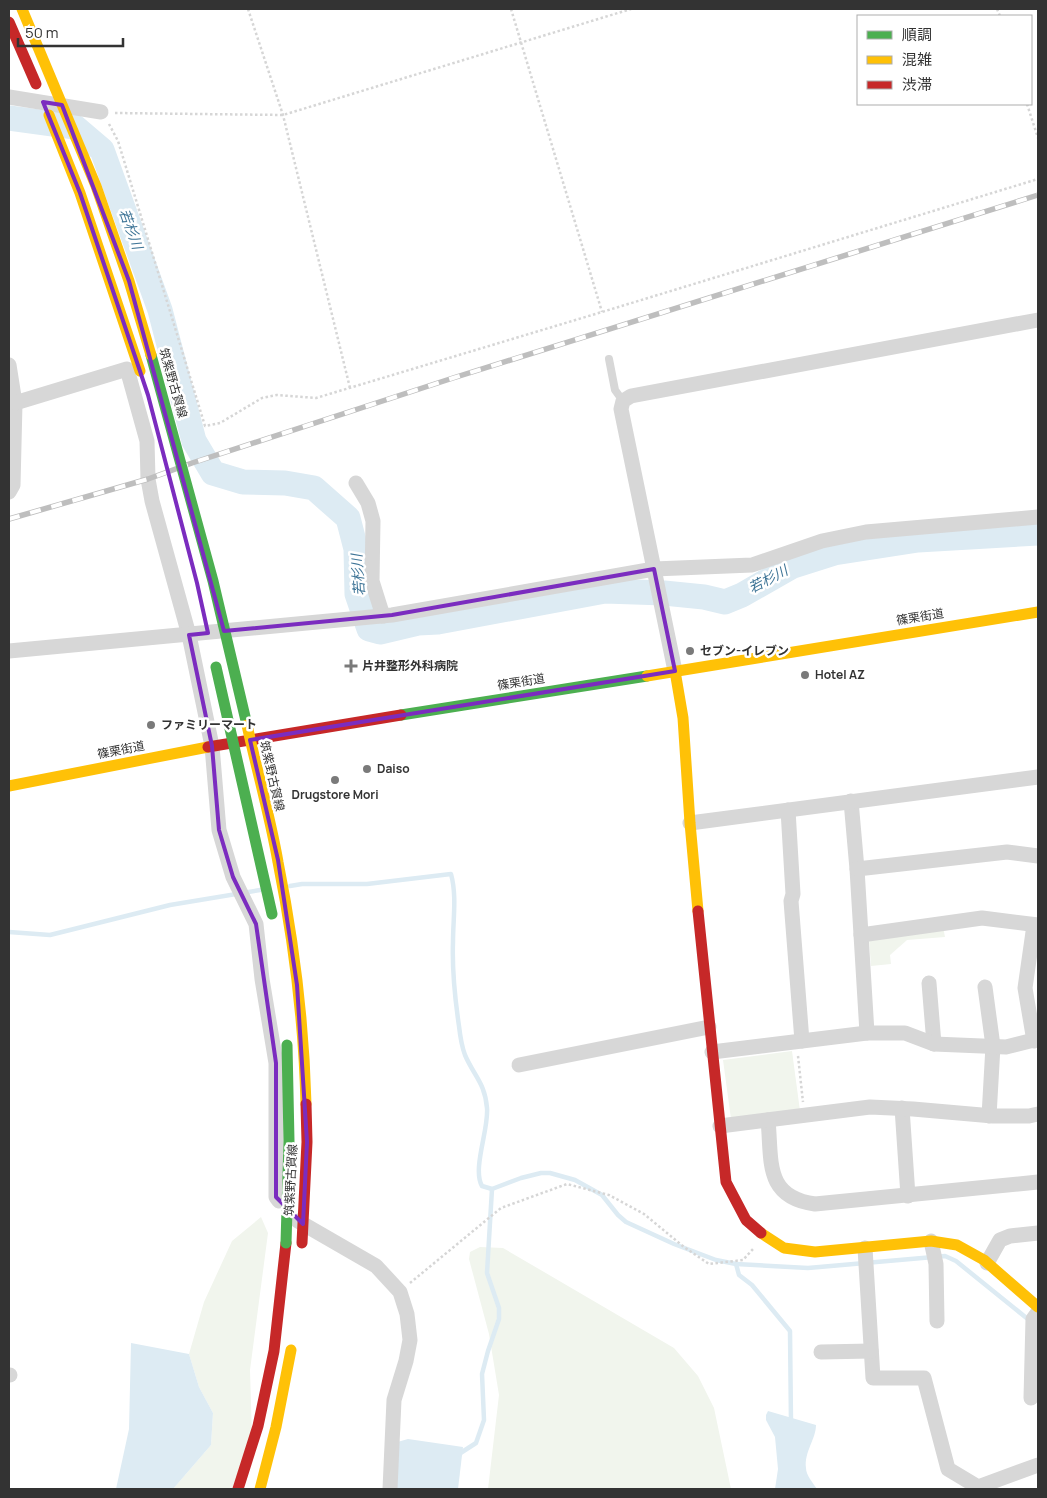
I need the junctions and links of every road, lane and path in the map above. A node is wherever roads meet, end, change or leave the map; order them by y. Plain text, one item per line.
1 (22, 9) edge
2 (248, 9) edge
3 (511, 9) edge
4 (631, 9) edge
5 (9, 22) edge
6 (521, 42) junction
7 (9, 97) edge
8 (1027, 105) edge
9 (102, 112) junction
10 (283, 116) junction
11 (1038, 138) edge
12 (1038, 179) edge
13 (602, 312) junction
14 (1038, 320) edge
15 (609, 359) dead end
16 (9, 366) edge
17 (145, 386) dead end
18 (350, 388) junction
19 (623, 401) junction
20 (15, 403) junction
21 (356, 483) dead end
22 (9, 492) edge
23 (1038, 517) edge
24 (654, 569) junction
25 (1038, 612) edge
26 (383, 616) junction
27 (205, 622) dead end
28 (189, 635) junction
29 (210, 641) dead end
30 (9, 651) edge
31 (214, 661) dead end
32 (675, 671) junction
33 (212, 746) junction
34 (1038, 777) edge
35 (9, 786) edge
36 (851, 801) junction
37 (788, 810) junction
38 (690, 823) junction
39 (1038, 856) edge
40 (857, 869) junction
41 (1036, 925) edge
42 (274, 926) dead end
43 (861, 935) junction
44 (929, 983) dead end
45 (985, 987) dead end
46 (709, 1027) junction
47 (867, 1033) junction
48 (286, 1037) dead end
49 (1036, 1040) edge
50 (800, 1041) junction
51 (934, 1044) junction
52 (993, 1046) junction
53 (712, 1052) junction
54 (519, 1065) dead end
55 (902, 1108) junction
56 (1038, 1114) edge
57 (805, 1116) junction
58 (989, 1116) junction
59 (768, 1120) junction
60 (720, 1126) junction
61 (1038, 1182) edge
62 (908, 1196) junction
63 (1038, 1233) edge
64 (765, 1237) junction
65 (931, 1241) junction
66 (301, 1248) dead end
67 (865, 1248) junction
68 (987, 1262) junction
69 (400, 1292) junction
70 (1038, 1307) edge
71 (1038, 1312) edge
72 (937, 1321) dead end
73 (292, 1336) dead end
74 (871, 1351) junction
75 (821, 1352) dead end
76 (1031, 1398) dead end
77 (1038, 1465) edge
78 (238, 1489) edge
79 (260, 1489) edge
80 (390, 1489) edge

1 - 66 main road, 筑紫野古賀線, bridge
2 - 10 path
3 - 6 path
4 - 6 path
5 - 17 main road, bridge
6 - 10 path
6 - 13 path
7 - 9 street
8 - 11 path
9 - 10 path
9 - 18 path
10 - 18 path
12 - 13 path
13 - 18 path
14 - 19 street
15 - 19 lane
16 - 20 street
19 - 24 street
20 - 22 street
20 - 28 street
21 - 26 street
23 - 24 street
24 - 26 street
24 - 32 street
25 - 32 main road, 篠栗街道
26 - 28 street
27 - 29 main road
28 - 30 street
28 - 33 street
31 - 42 main road, bridge
32 - 33 main road, 篠栗街道
32 - 38 main road
33 - 35 main road, 篠栗街道
33 - 69 street
34 - 36 street
36 - 37 street
36 - 40 street
37 - 38 street
37 - 50 street
38 - 46 main road
39 - 40 street
40 - 43 street
41 - 43 street
41 - 49 street
43 - 47 street
44 - 51 street
45 - 52 street
46 - 53 main road
46 - 54 street
47 - 50 street
47 - 51 street
48 - 78 main road, 筑紫野古賀線, bridge
49 - 52 street
50 - 53 street
50 - 57 path
51 - 52 street
52 - 58 street
53 - 60 main road
55 - 57 street
55 - 58 street
55 - 62 street
56 - 58 street
57 - 59 street
59 - 60 street
59 - 62 street
60 - 64 main road
61 - 62 street
63 - 68 street
64 - 67 main road
64 - 69 path
65 - 67 main road
65 - 68 main road
65 - 72 street
67 - 74 street
68 - 70 main road
69 - 80 street
71 - 76 street
73 - 79 main road
74 - 75 street
74 - 77 street

